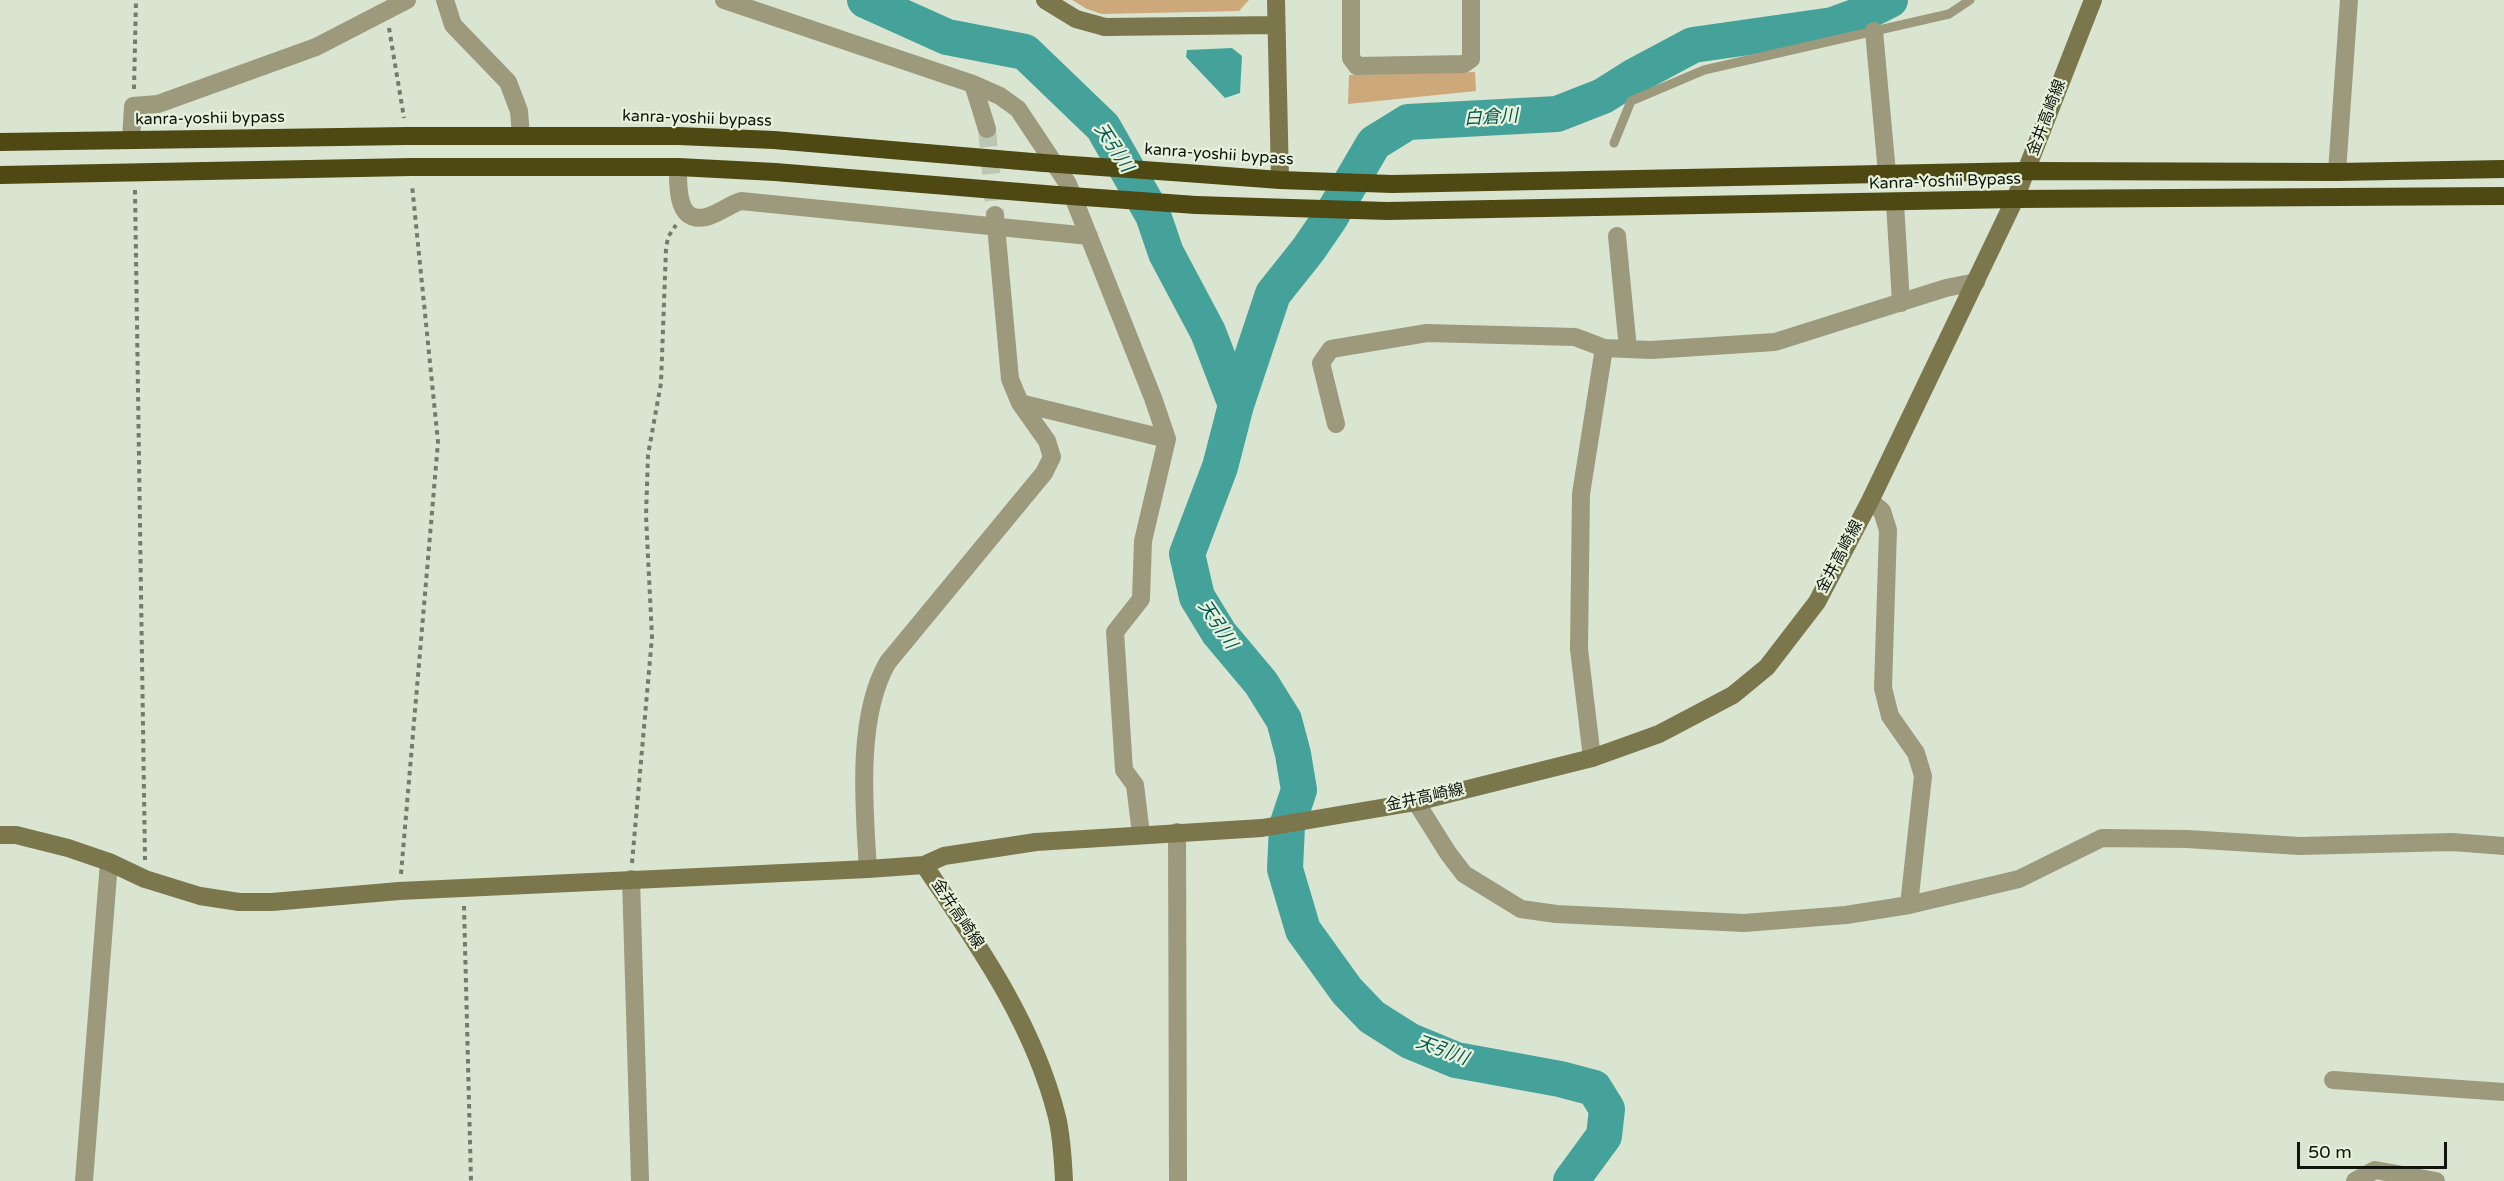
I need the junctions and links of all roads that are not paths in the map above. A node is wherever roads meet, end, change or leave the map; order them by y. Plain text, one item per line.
1 (407, 0) edge
2 (445, 0) edge
3 (724, 0) edge
4 (1045, 0) edge
5 (1276, 0) edge
6 (1351, 0) edge
7 (1471, 0) edge
8 (1970, 0) edge
9 (2093, 0) edge
10 (2349, 0) edge
11 (1276, 25) junction
12 (1874, 31) junction
13 (973, 84) junction
14 (987, 129) tunnel mouth
15 (521, 136) junction
16 (131, 140) junction
17 (0, 142) edge
18 (1614, 143) dead end
19 (678, 167) junction
20 (2504, 169) edge
21 (2027, 171) junction
22 (2337, 172) junction
23 (1887, 173) junction
24 (0, 174) edge
25 (1280, 180) junction
26 (1392, 184) joint
27 (2504, 195) edge
28 (2015, 199) junction
29 (1895, 203) junction
30 (996, 221) junction
31 (1089, 236) junction
32 (1617, 236) dead end
33 (1976, 282) junction
34 (1901, 303) junction
35 (1604, 348) junction
36 (1628, 349) junction
37 (1020, 402) junction
38 (1336, 424) dead end
39 (1167, 439) junction
40 (1870, 501) junction
41 (1592, 758) junction
42 (1416, 802) junction
43 (1177, 832) junction
44 (1141, 834) junction
45 (0, 835) edge
46 (2504, 846) edge
47 (109, 862) junction
48 (924, 865) junction
49 (867, 868) junction
50 (631, 879) junction
51 (1909, 905) junction
52 (2333, 1080) dead end
53 (2504, 1092) edge
54 (84, 1181) edge
55 (640, 1181) edge
56 (1064, 1181) edge
57 (1178, 1181) edge
58 (2355, 1181) edge
59 (2436, 1181) edge

1 - 16 street
2 - 15 street
3 - 13 street
4 - 11 main road
5 - 11 main road
6 - 7 street
8 - 12 lane
9 - 21 main road, 金井高崎線
10 - 22 street
11 - 25 main road
12 - 18 lane
12 - 23 street
13 - 14 street
13 - 31 street
15 - 16 highway, kanra-yoshii bypass
15 - 25 highway, kanra-yoshii bypass, bridge
16 - 17 highway, kanra-yoshii bypass
19 - 24 highway
19 - 29 highway, Kanra-Yoshii Bypass, bridge
19 - 30 street
20 - 22 highway, Kanra-Yoshii Bypass
21 - 22 highway, Kanra-Yoshii Bypass
21 - 23 highway, Kanra-Yoshii Bypass
21 - 28 main road, 金井高崎線
23 - 26 highway, Kanra-Yoshii Bypass
25 - 26 highway, kanra-yoshii bypass
27 - 28 highway, Kanra-Yoshii Bypass
28 - 29 highway, Kanra-Yoshii Bypass
28 - 33 main road, 金井高崎線
29 - 34 street
30 - 31 street
30 - 37 street
31 - 39 street
32 - 36 street
33 - 34 street
33 - 40 main road, 金井高崎線
34 - 36 street
35 - 36 street
35 - 38 street
35 - 41 street
37 - 39 street
37 - 49 street
39 - 44 street
40 - 41 main road, 金井高崎線
40 - 51 street
41 - 42 main road, 金井高崎線
42 - 43 main road, 金井高崎線
42 - 51 street
43 - 44 main road, 金井高崎線
43 - 57 street
44 - 48 main road, 金井高崎線
45 - 47 main road
46 - 51 street
47 - 50 main road
47 - 54 street
48 - 49 main road
48 - 56 main road, 金井高崎線
49 - 50 main road
50 - 55 street
52 - 53 street
58 - 59 street

